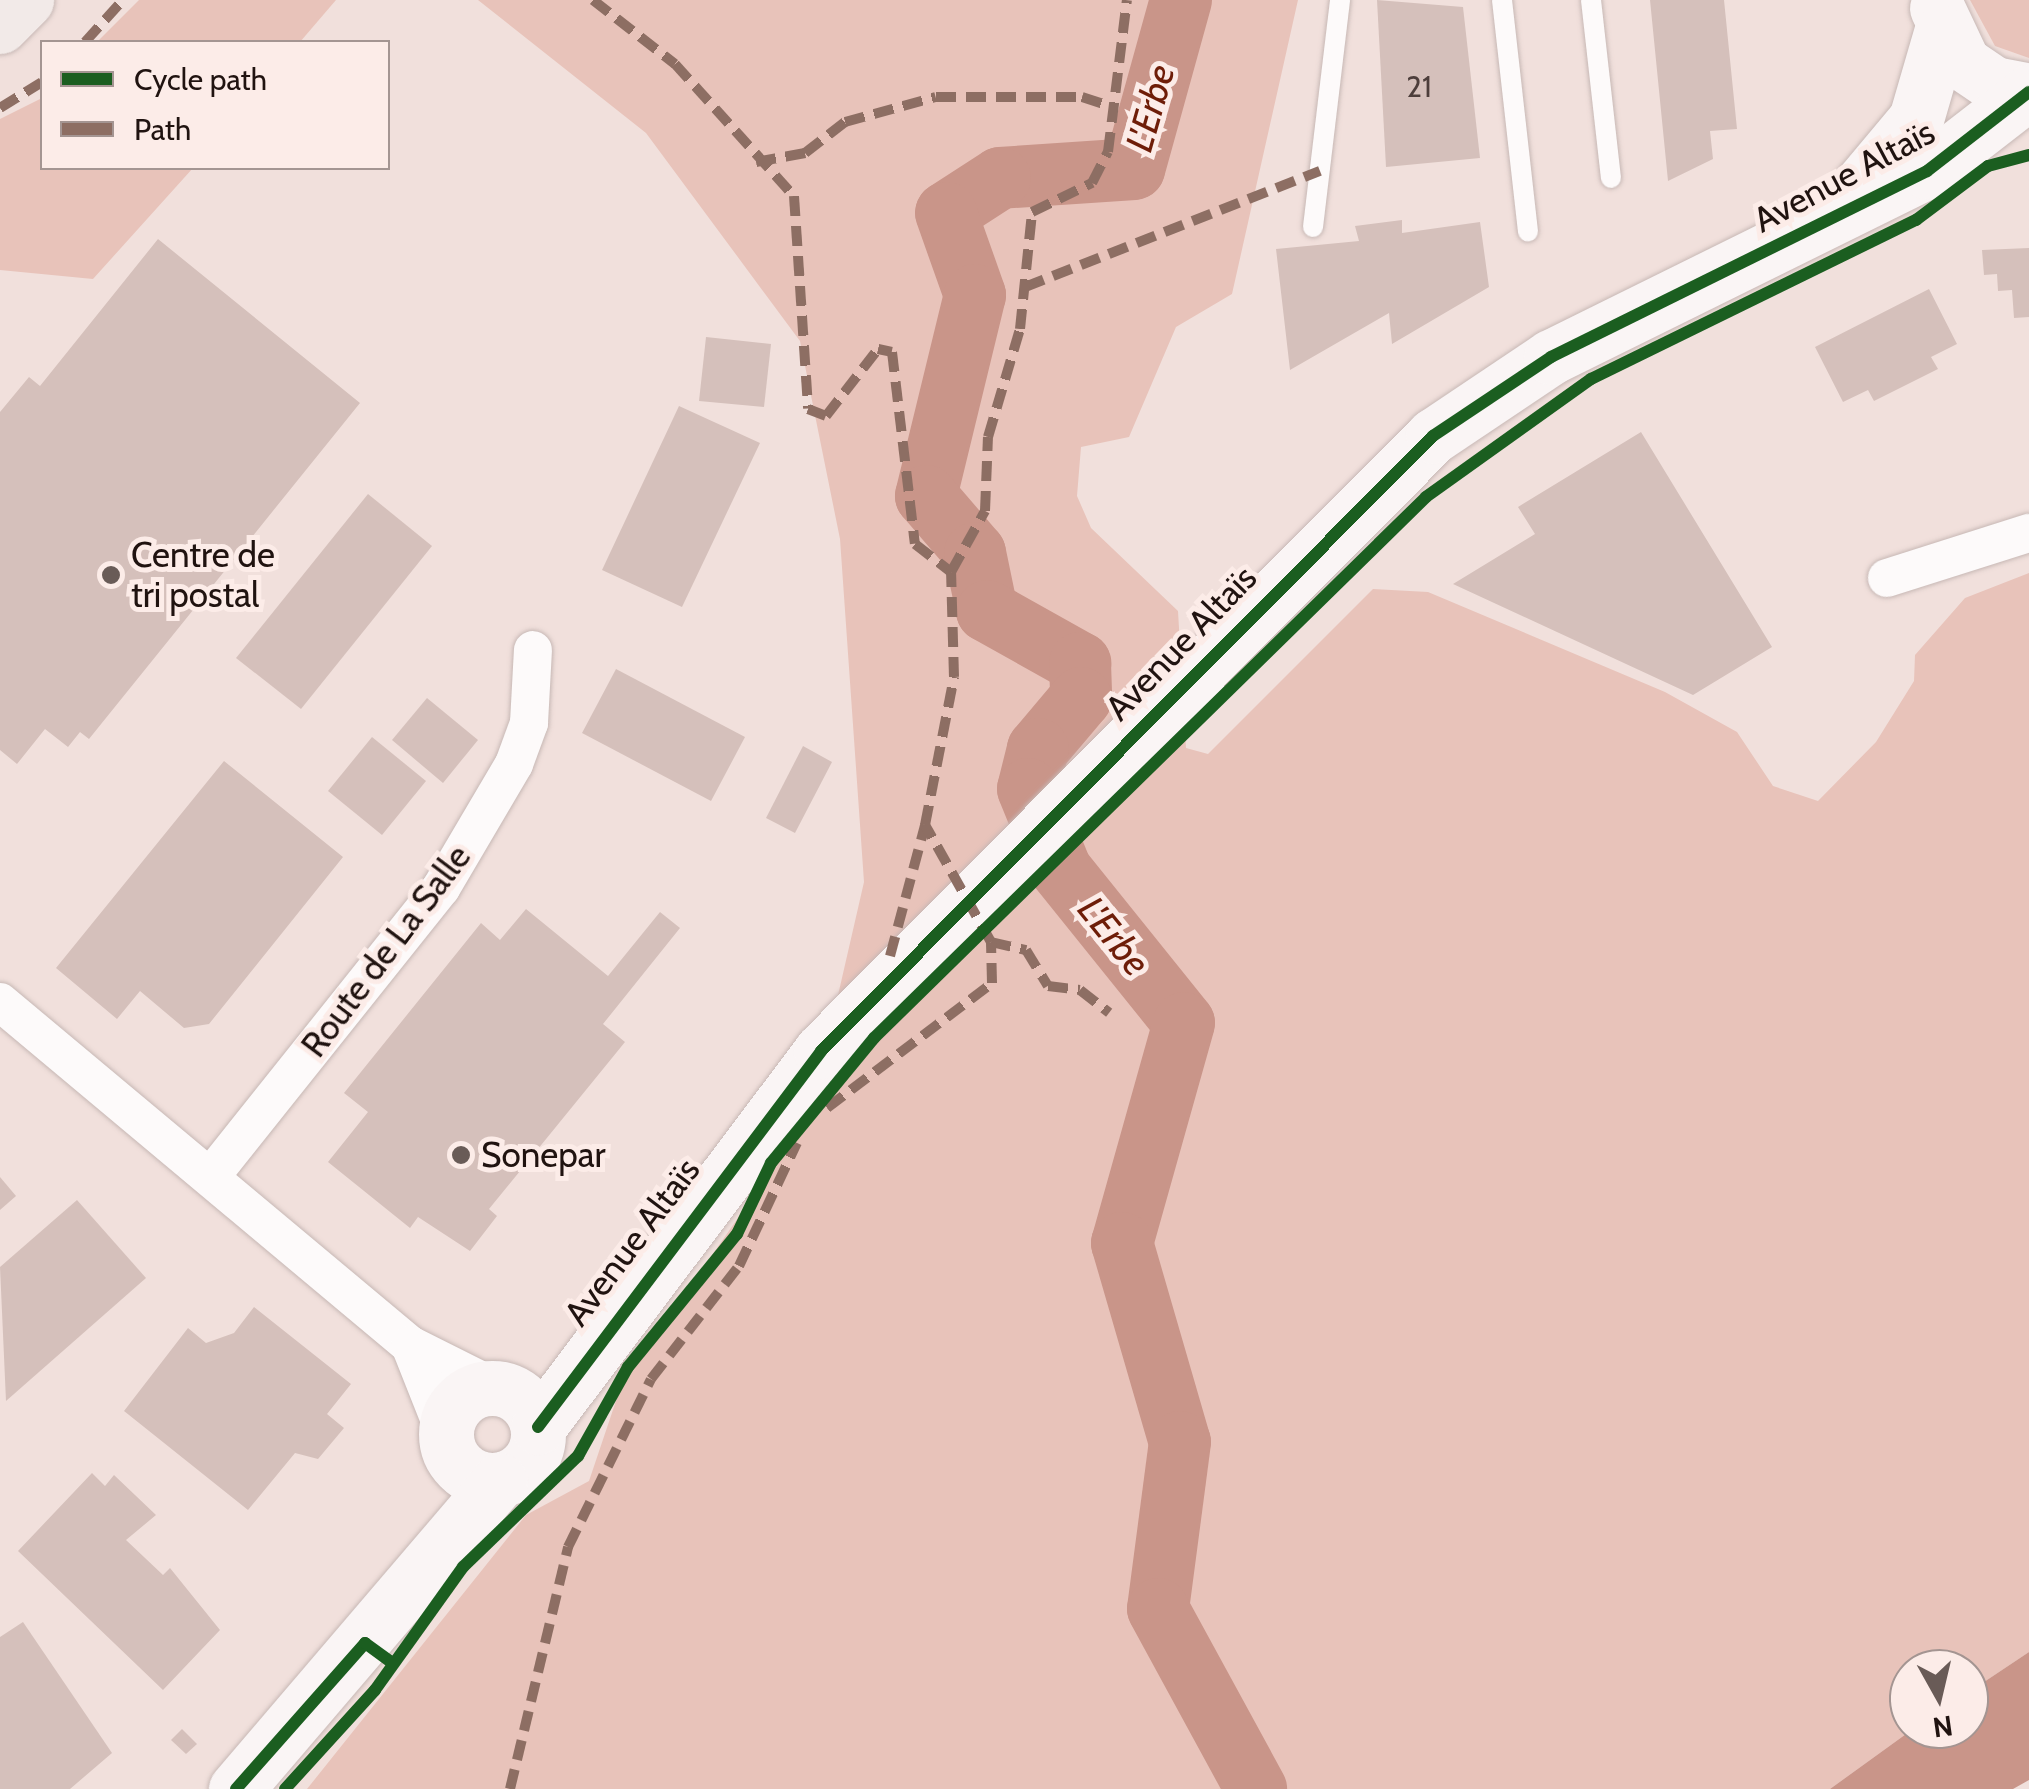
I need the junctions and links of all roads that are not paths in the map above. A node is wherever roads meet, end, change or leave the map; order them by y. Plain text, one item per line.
1 (26, 0) edge
2 (1340, 0) edge
3 (1502, 0) edge
4 (1591, 0) edge
5 (1939, 16) edge
6 (0, 26) edge
7 (2029, 92) edge
8 (1611, 178) dead end
9 (1837, 213) junction
10 (1313, 227) dead end
11 (1528, 232) dead end
12 (2029, 534) edge
13 (1887, 578) dead end
14 (533, 650) dead end
15 (0, 1002) edge
16 (0, 1030) edge
17 (56, 1056) junction
18 (212, 1176) junction
19 (410, 1345) junction
20 (514, 1402) junction
21 (466, 1459) junction
22 (236, 1789) edge

1 - 6 highway
2 - 10 lane
3 - 11 lane
4 - 8 lane
5 - 7 street
5 - 9 street, Avenue Altaïs
7 - 9 street, Avenue Altaïs
9 - 20 street, Avenue Altaïs
12 - 13 street
14 - 18 street, Route de La Salle
15 - 17 street
16 - 17 street
17 - 18 street
18 - 19 street
19 - 20 street
19 - 21 street
20 - 21 street, Avenue Altaïs
20 - 21 street
21 - 22 street

